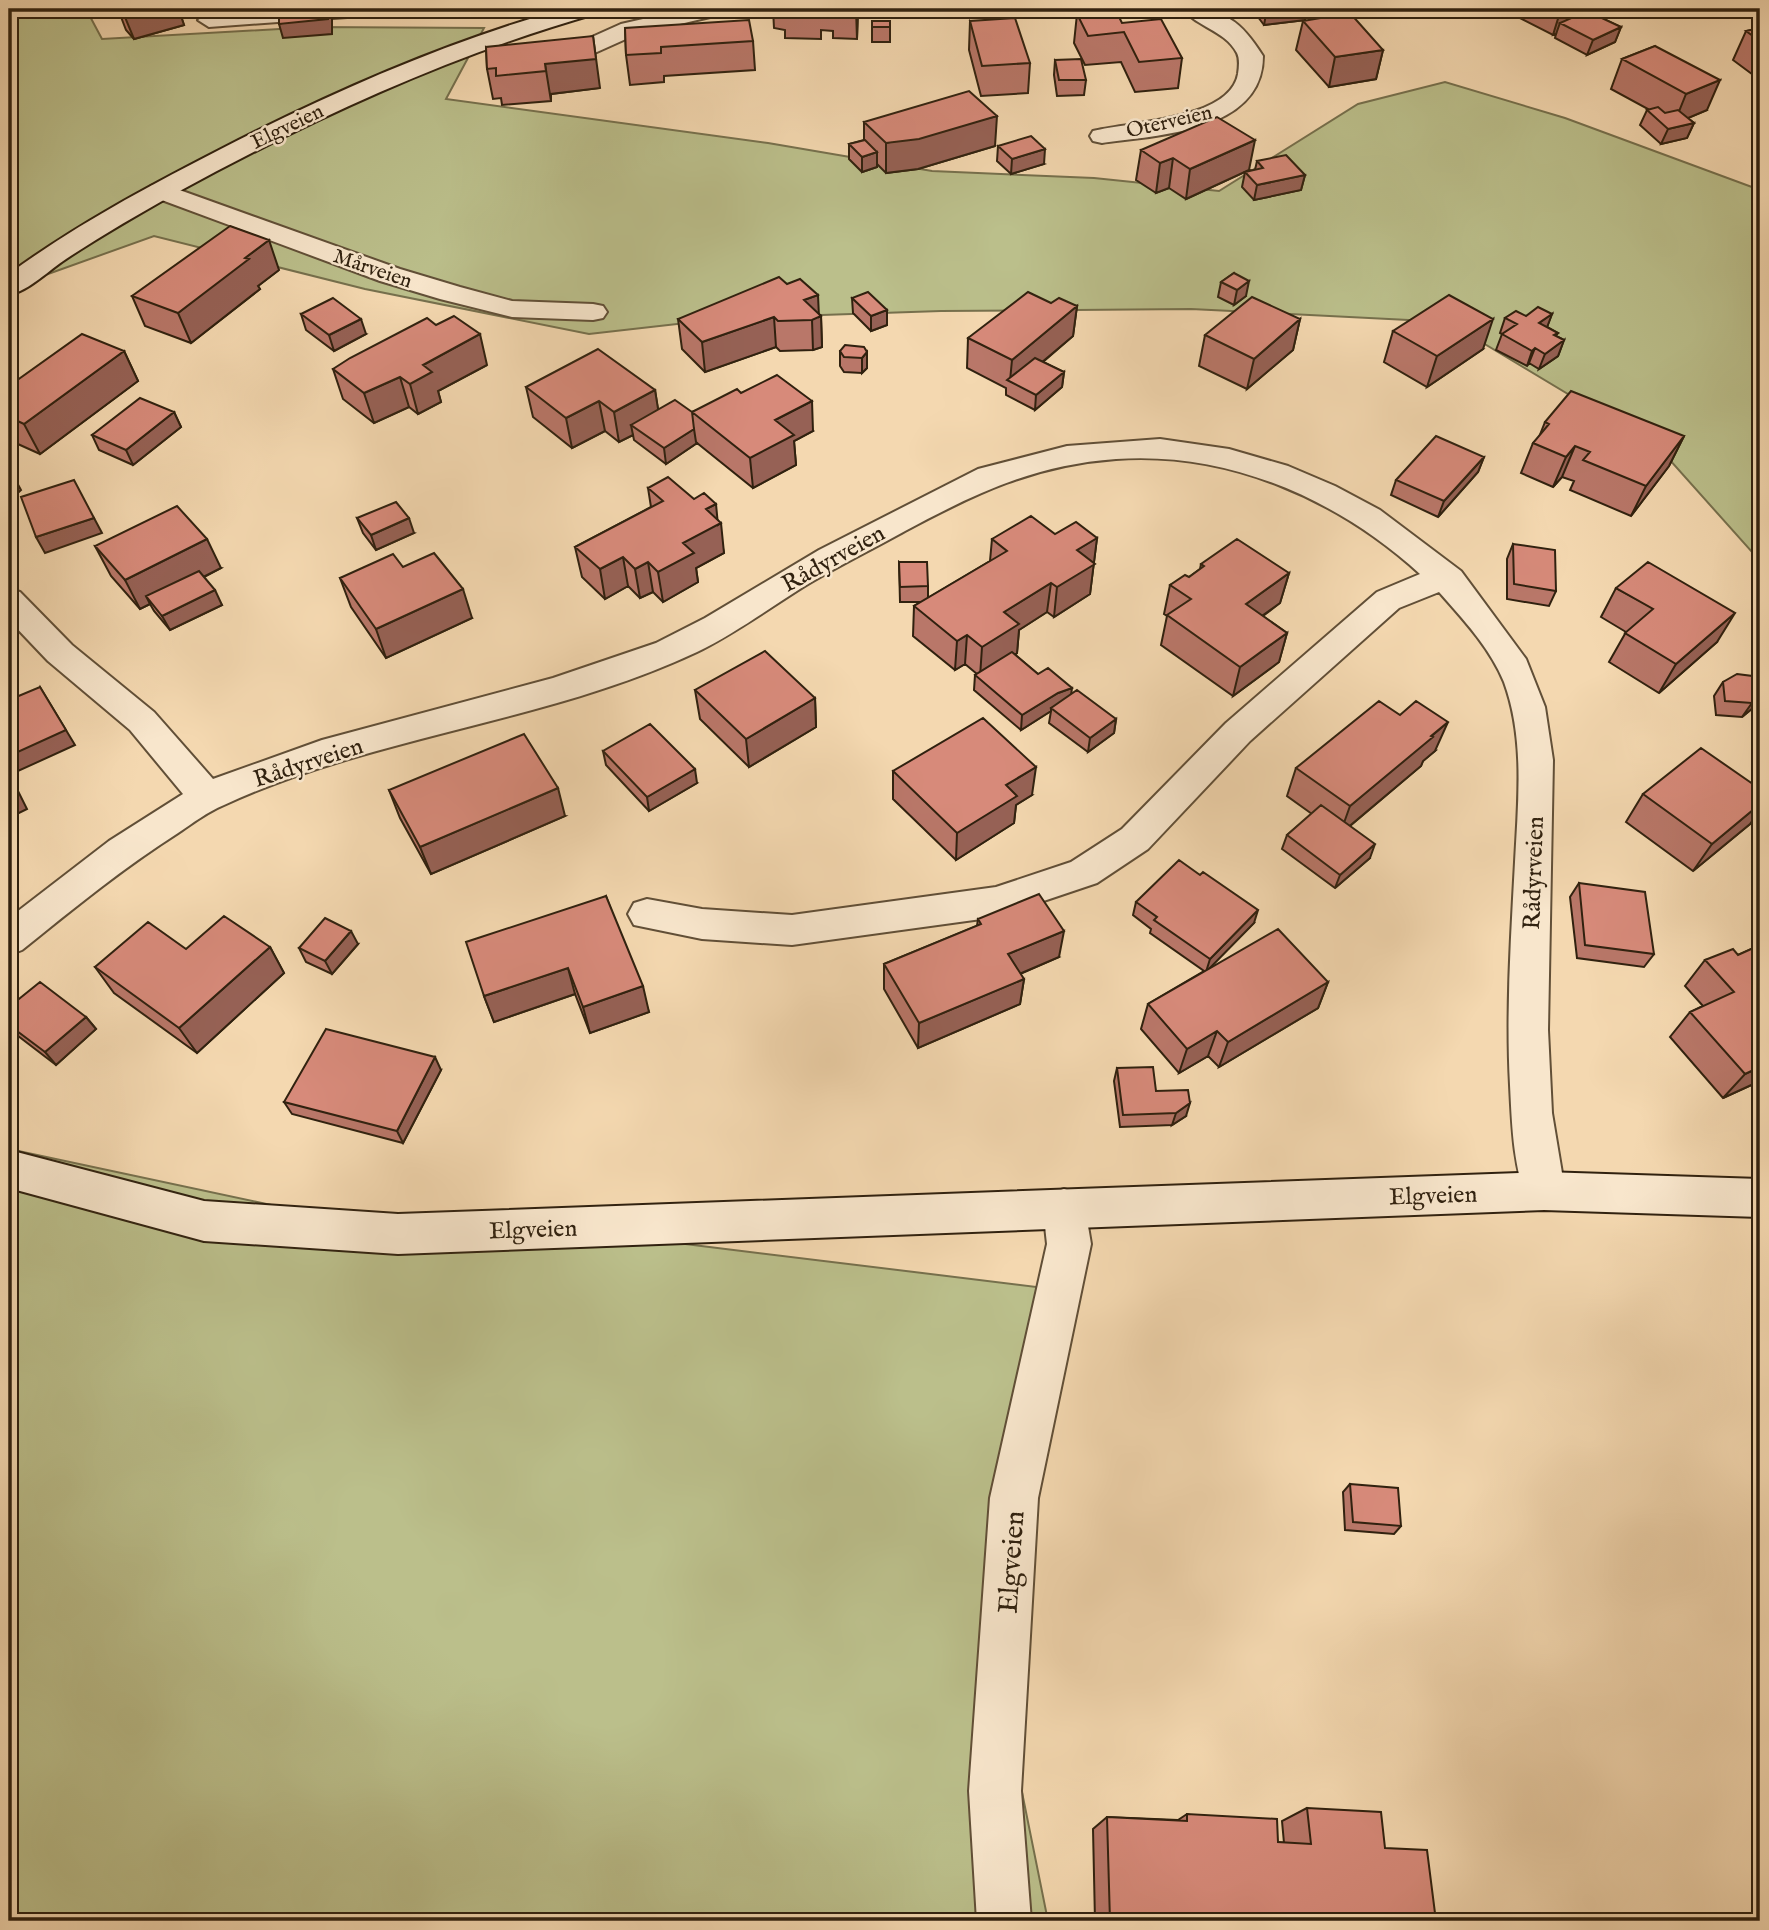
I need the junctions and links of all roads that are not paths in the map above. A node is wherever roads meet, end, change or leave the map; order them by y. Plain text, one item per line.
1 (360, 9) edge
2 (715, 9) edge
3 (1195, 9) edge
4 (574, 10) edge
5 (209, 20) dead end
6 (580, 51) edge
7 (1102, 135) dead end
8 (160, 191) junction
9 (9, 287) edge
10 (593, 312) dead end
11 (1450, 579) junction
12 (9, 600) edge
13 (207, 797) junction
14 (647, 914) dead end
15 (9, 939) edge
16 (9, 1169) edge
17 (1544, 1191) junction
18 (1760, 1198) edge
19 (1064, 1208) junction
20 (1004, 1921) edge

1 - 5 street
2 - 6 street
3 - 7 street, Oterveien
4 - 8 street, Elgveien
8 - 9 street, Elgveien
8 - 10 street, Mårveien
11 - 13 street, Rådyrveien
11 - 14 street
11 - 17 street, Rådyrveien
12 - 13 street
13 - 15 street, Rådyrveien
16 - 19 street, Elgveien
17 - 18 street, Elgveien
17 - 19 street, Elgveien
19 - 20 street, Elgveien

